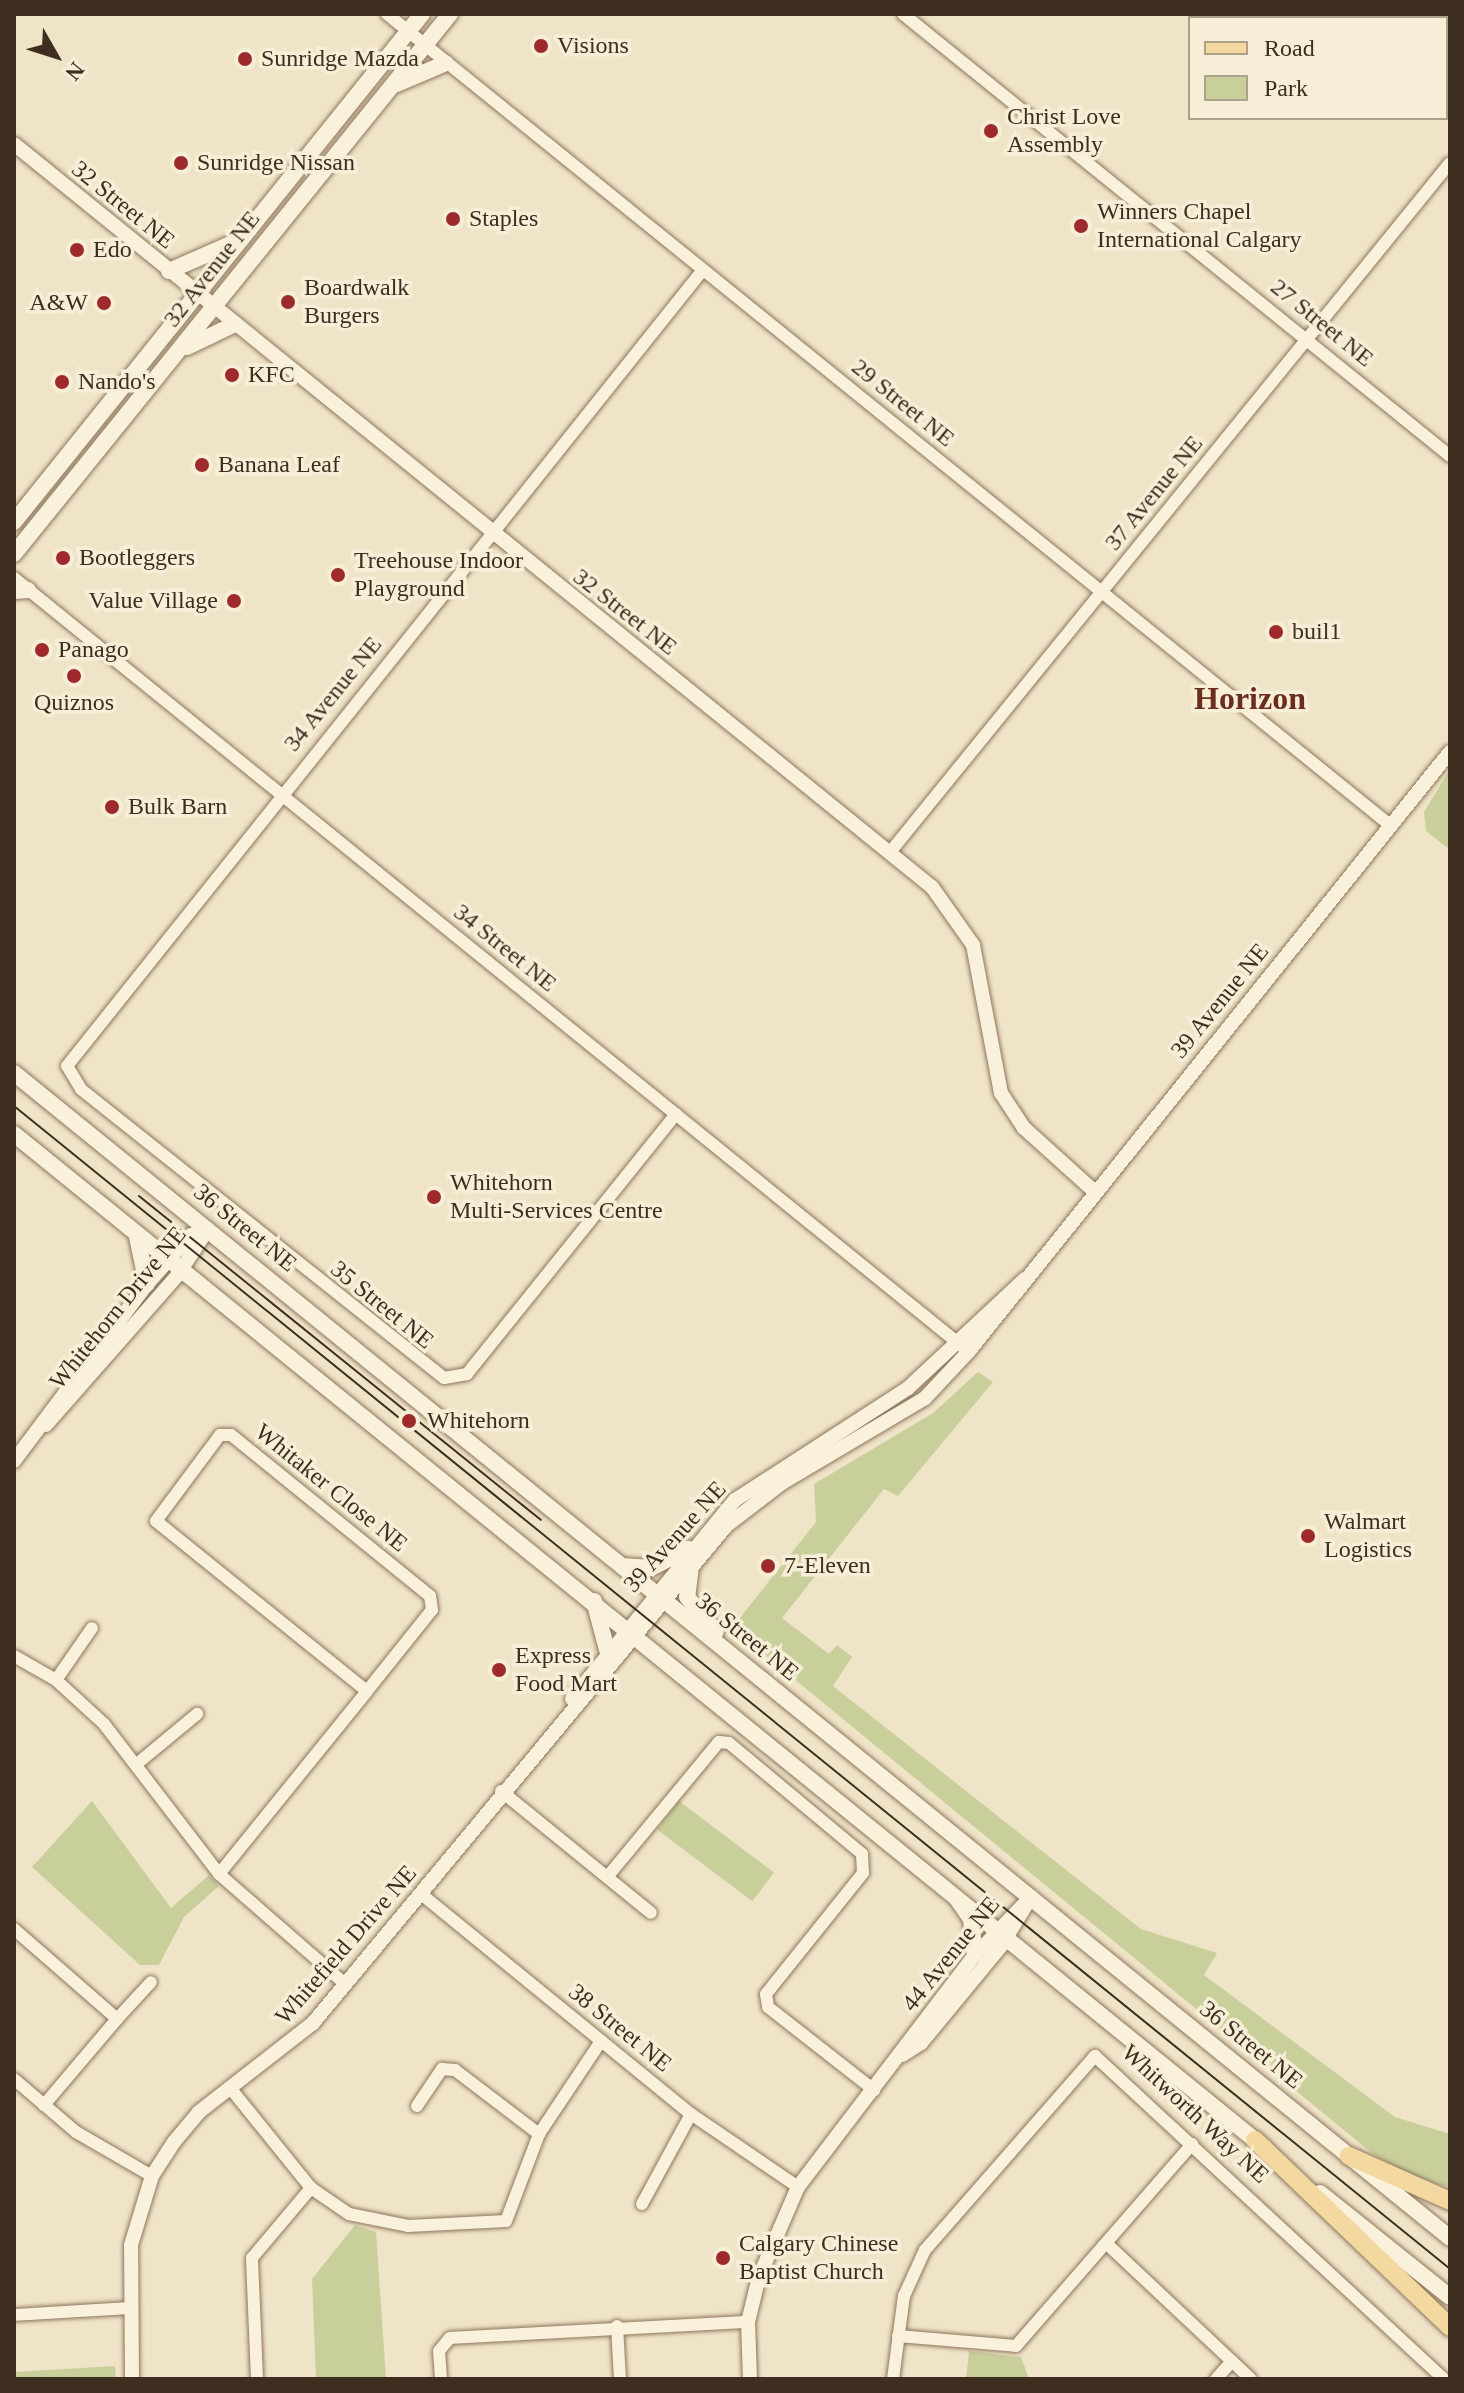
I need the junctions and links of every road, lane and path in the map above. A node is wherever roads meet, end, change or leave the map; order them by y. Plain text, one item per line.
1 (387, 14) edge
2 (422, 14) edge
3 (450, 14) edge
4 (903, 14) edge
5 (407, 32) junction
6 (425, 45) junction
7 (446, 63) junction
8 (389, 89) junction
9 (14, 144) edge
10 (1450, 163) edge
11 (252, 229) junction
12 (703, 270) junction
13 (169, 271) junction
14 (199, 297) junction
15 (212, 308) junction
16 (235, 324) junction
17 (1307, 339) junction
18 (173, 358) junction
19 (1450, 456) edge
20 (14, 522) edge
21 (491, 532) junction
22 (14, 554) edge
23 (14, 578) edge
24 (21, 590) edge
25 (1102, 592) junction
26 (1450, 752) edge
27 (282, 793) junction
28 (1391, 826) junction
29 (891, 851) junction
30 (14, 1073) edge
31 (68, 1073) joint
32 (676, 1114) junction
33 (14, 1134) edge
34 (1094, 1191) junction
35 (208, 1229) junction
36 (134, 1231) junction
37 (176, 1264) junction
38 (1025, 1279) junction
39 (147, 1284) junction
40 (955, 1341) junction
41 (969, 1351) junction
42 (27, 1445) junction
43 (14, 1461) edge
44 (688, 1549) junction
45 (620, 1565) junction
46 (691, 1566) junction
47 (591, 1596) junction
48 (659, 1596) junction
49 (92, 1628) dead end
50 (632, 1629) junction
51 (607, 1650) junction
52 (730, 1654) junction
53 (14, 1656) edge
54 (56, 1680) junction
55 (367, 1691) junction
56 (197, 1714) dead end
57 (565, 1714) junction
58 (138, 1763) junction
59 (501, 1791) junction
60 (219, 1874) junction
61 (608, 1876) junction
62 (947, 1884) junction
63 (421, 1894) junction
64 (1031, 1897) junction
65 (651, 1913) dead end
66 (14, 1929) edge
67 (1005, 1930) junction
68 (975, 1955) junction
69 (151, 1982) dead end
70 (345, 1984) junction
71 (117, 2019) junction
72 (601, 2041) junction
73 (901, 2056) junction
74 (14, 2079) edge
75 (231, 2089) junction
76 (874, 2090) junction
77 (44, 2105) junction
78 (417, 2106) dead end
79 (691, 2114) junction
80 (539, 2134) junction
81 (1255, 2140) junction
82 (1192, 2144) junction
83 (1349, 2156) junction
84 (152, 2176) junction
85 (798, 2187) junction
86 (311, 2188) junction
87 (1450, 2201) edge
88 (642, 2204) dead end
89 (1450, 2238) edge
90 (1107, 2244) junction
91 (1450, 2297) edge
92 (128, 2308) junction
93 (14, 2315) edge
94 (748, 2322) junction
95 (617, 2326) junction
96 (1450, 2327) edge
97 (898, 2336) junction
98 (1232, 2361) junction
99 (132, 2379) edge
100 (257, 2379) edge
101 (441, 2379) edge
102 (620, 2379) edge
103 (750, 2379) edge
104 (893, 2379) edge
105 (1216, 2379) edge
106 (1251, 2379) edge
107 (1444, 2379) edge

1 - 5 street, 29 Street NE
2 - 5 main road, 32 Avenue NE
3 - 6 main road, 32 Avenue NE
4 - 17 street, 27 Street NE
5 - 6 street, 29 Street NE
5 - 11 main road, 32 Avenue NE
6 - 7 street, 29 Street NE
6 - 8 main road, 32 Avenue NE
7 - 8 main road
7 - 12 street, 29 Street NE
8 - 15 main road, 32 Avenue NE
9 - 13 street, 32 Street NE
10 - 17 street, 37 Avenue NE
11 - 13 main road
11 - 14 main road, 32 Avenue NE
12 - 21 street, 34 Avenue NE
12 - 25 street, 29 Street NE
13 - 14 street, 32 Street NE
14 - 15 street, 32 Street NE
14 - 20 main road, 32 Avenue NE
15 - 16 street, 32 Street NE
15 - 18 main road, 32 Avenue NE
16 - 18 main road
16 - 21 street, 32 Street NE
17 - 19 street, 27 Street NE
17 - 25 street, 37 Avenue NE
18 - 22 main road, 32 Avenue NE
21 - 27 street, 34 Avenue NE
21 - 29 street, 32 Street NE
23 - 24 street, 34 Street NE
24 - 27 street, 34 Street NE
25 - 28 street, 29 Street NE
25 - 29 street, 37 Avenue NE
26 - 28 street, 39 Avenue NE
27 - 31 street, 34 Avenue NE
27 - 32 street, 34 Street NE
28 - 34 street, 39 Avenue NE
29 - 34 street, 32 Street NE
30 - 35 main road, 36 Street NE
31 - 32 street, 35 Street NE
32 - 40 street, 34 Street NE
33 - 36 main road
34 - 38 street, 39 Avenue NE
35 - 37 street, Whitehorn Drive NE
35 - 45 main road, 36 Street NE
36 - 37 main road
36 - 39 main road
37 - 39 street, Whitehorn Drive NE
37 - 42 street, Whitehorn Drive NE
37 - 47 main road
38 - 40 street, 39 Avenue NE
38 - 41 street, 39 Avenue NE
39 - 42 street, Whitehorn Drive NE
40 - 41 street, 34 Street NE
40 - 44 street, 39 Avenue NE
41 - 46 street, 39 Avenue NE
42 - 43 street, Whitehorn Drive NE
44 - 45 main road
44 - 48 street, 39 Avenue NE
45 - 48 main road, 36 Street NE
46 - 48 street, 39 Avenue NE
46 - 52 main road
47 - 50 main road
47 - 51 main road
48 - 50 street, 39 Avenue NE
48 - 52 main road, 36 Street NE
49 - 54 street
50 - 51 street, Whitefield Drive NE
50 - 57 street, Whitefield Drive NE
50 - 62 main road
51 - 57 street, Whitefield Drive NE
52 - 64 main road, 36 Street NE
53 - 54 street
54 - 58 street
55 - 55 street, Whitaker Close NE
55 - 60 street, Whitaker Close NE
56 - 58 street
57 - 59 street, Whitefield Drive NE
58 - 60 street
59 - 61 street
59 - 63 street, Whitefield Drive NE
60 - 70 street
61 - 65 street
61 - 76 street
62 - 67 main road
62 - 68 main road
63 - 70 street, Whitefield Drive NE
63 - 72 street, 38 Street NE
64 - 67 street, 44 Avenue NE
64 - 83 main road, 36 Street NE
66 - 71 street
67 - 68 street, 44 Avenue NE
67 - 73 street, 44 Avenue NE
67 - 81 main road
68 - 73 street, 44 Avenue NE
69 - 71 street
70 - 75 street, Whitefield Drive NE
71 - 77 street
72 - 79 street, 38 Street NE
72 - 80 street
73 - 76 street, 44 Avenue NE
74 - 77 street
75 - 84 street, Whitefield Drive NE
75 - 86 street
76 - 85 street, 44 Avenue NE
77 - 84 street
78 - 80 street
79 - 85 street, 38 Street NE
79 - 88 street
80 - 86 street
81 - 91 main road
81 - 96 main road
82 - 90 street
82 - 97 street, Whitworth Way NE
82 - 107 street, Whitworth Way NE
83 - 87 main road
83 - 89 main road, 36 Street NE
84 - 92 street, Whitefield Drive NE
85 - 94 street, 44 Avenue NE
86 - 100 street
90 - 97 street
90 - 98 street
92 - 93 street
92 - 99 street, Whitefield Drive NE
94 - 95 street
94 - 103 street, 44 Avenue NE
95 - 101 street
95 - 102 street
97 - 104 street, Whitworth Way NE
98 - 105 street
98 - 106 street

